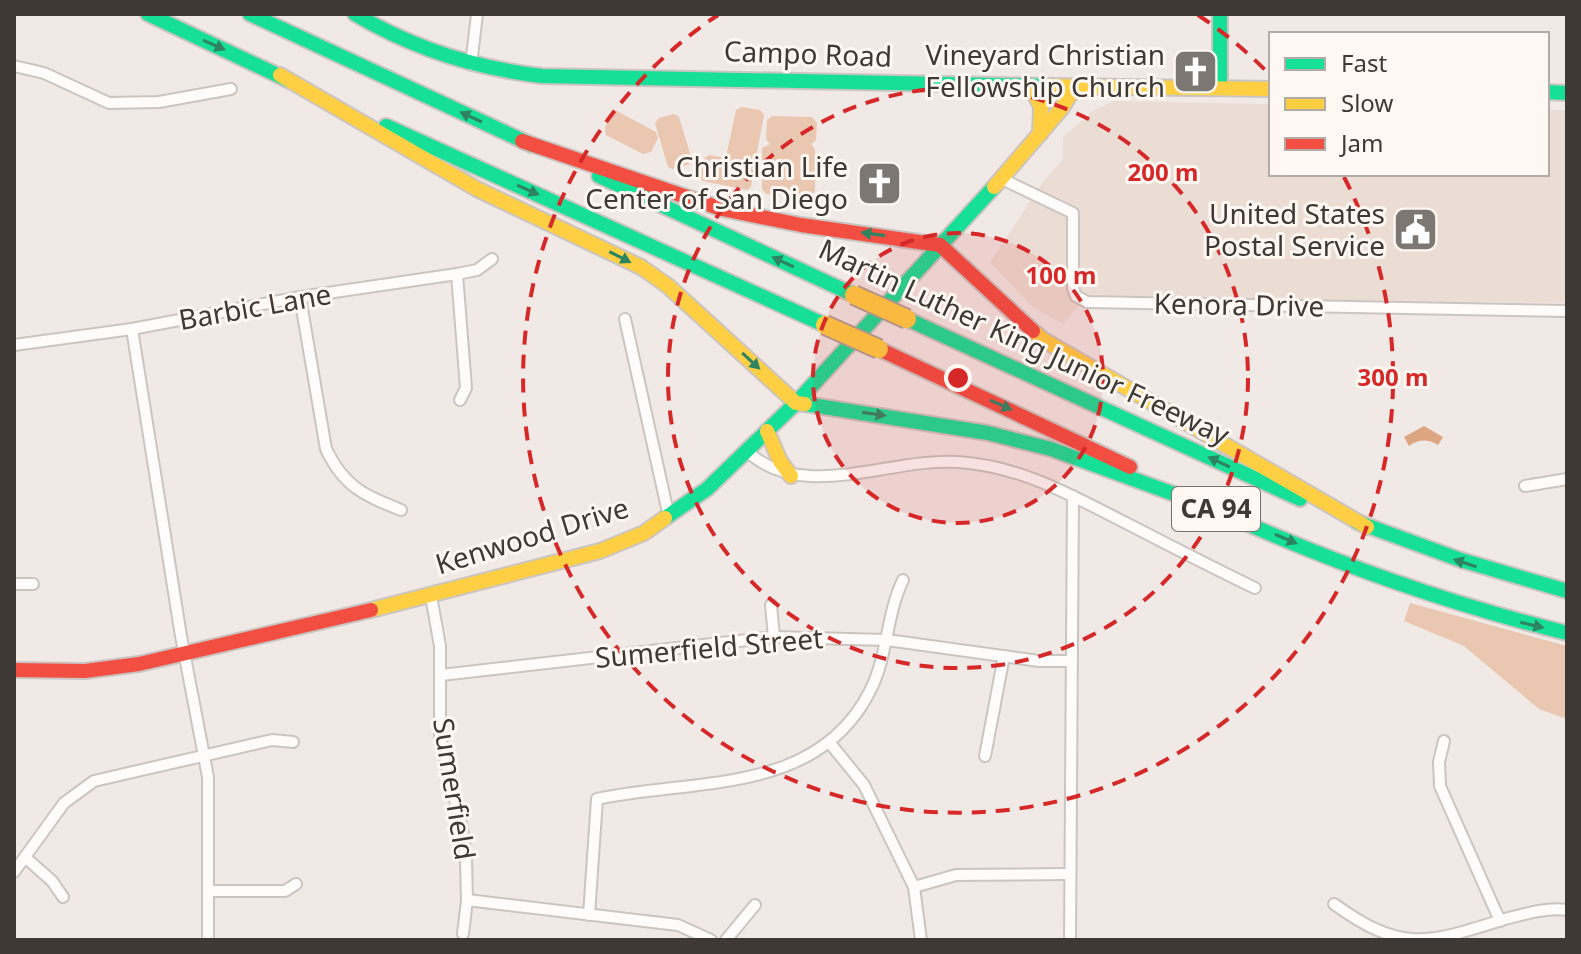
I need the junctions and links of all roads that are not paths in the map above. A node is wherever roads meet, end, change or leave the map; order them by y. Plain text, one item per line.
1 (148, 14) edge
2 (250, 14) edge
3 (355, 14) edge
4 (477, 14) edge
5 (1220, 14) edge
6 (471, 65) junction
7 (14, 66) edge
8 (280, 75) junction
9 (1031, 86) junction
10 (1075, 87) junction
11 (1220, 88) junction
12 (231, 89) dead end
13 (1269, 89) edge
14 (1040, 134) junction
15 (522, 141) junction
16 (1002, 179) junction
17 (940, 245) junction
18 (492, 259) dead end
19 (457, 274) junction
20 (300, 297) junction
21 (1567, 311) edge
22 (625, 319) dead end
23 (132, 329) junction
24 (14, 345) edge
25 (460, 400) dead end
26 (796, 403) junction
27 (767, 431) junction
28 (746, 450) junction
29 (791, 476) junction
30 (1567, 479) edge
31 (1525, 486) dead end
32 (1073, 496) junction
33 (1207, 506) junction
34 (401, 510) dead end
35 (669, 517) junction
36 (1367, 527) junction
37 (903, 580) dead end
38 (14, 584) edge
39 (33, 584) dead end
40 (1255, 588) dead end
41 (1567, 591) edge
42 (431, 596) junction
43 (771, 605) dead end
44 (1567, 633) edge
45 (774, 637) junction
46 (887, 640) junction
47 (185, 652) junction
48 (1004, 656) junction
49 (1071, 661) junction
50 (14, 670) edge
51 (441, 675) junction
52 (1444, 741) dead end
53 (293, 742) dead end
54 (829, 742) junction
55 (204, 755) junction
56 (985, 756) dead end
57 (26, 858) junction
58 (14, 872) edge
59 (1070, 874) junction
60 (296, 884) dead end
61 (914, 887) junction
62 (208, 891) junction
63 (63, 897) dead end
64 (467, 900) junction
65 (1334, 904) dead end
66 (755, 905) dead end
67 (1567, 910) edge
68 (589, 915) junction
69 (1500, 921) junction
70 (463, 934) dead end
71 (208, 940) edge
72 (711, 940) edge
73 (726, 940) edge
74 (921, 940) edge
75 (1070, 940) edge

1 -> 8 main road, CA 94
15 -> 2 main road, Martin Luther King Junior Freeway / CA 94
3 - 6 main road, Campo Road
4 - 6 street
5 - 11 main road
6 - 9 main road, Campo Road
7 - 12 street
8 -> 26 main road
8 -> 33 main road, CA 94, bridge
9 - 10 main road, Campo Road
9 - 14 main road
10 - 11 main road, Campo Road
10 - 14 main road, Kenwood Drive
11 - 13 main road, Campo Road
14 - 16 main road, Kenwood Drive
17 -> 15 main road
36 -> 15 main road, Martin Luther King Junior Freeway / CA 94, bridge
16 - 17 main road, Kenwood Drive
16 - 21 street, Kenora Drive
17 - 26 main road, Kenwood Drive
17 - 36 main road
18 - 19 street, Barbic Lane
19 - 20 street, Barbic Lane
19 - 25 street
20 - 23 street, Barbic Lane
20 - 34 street
22 - 35 street
23 - 24 street, Barbic Lane
23 - 47 street
26 - 27 main road, Kenwood Drive
26 -> 33 main road
27 - 28 main road, Kenwood Drive
27 - 29 main road
28 - 29 street
28 - 35 main road, Kenwood Drive
29 - 32 street
30 - 31 street
32 - 40 street
32 - 49 street
33 -> 44 main road, CA 94
35 - 42 main road, Kenwood Drive
41 -> 36 main road, Martin Luther King Junior Freeway / CA 94
37 - 46 street
38 - 39 street
42 - 47 main road, Kenwood Drive
42 - 51 street, Sumerfield
43 - 45 street
45 - 46 street, Sumerfield Street
45 - 51 street, Sumerfield Street
46 - 48 street, Sumerfield Street
46 - 54 street
47 - 50 main road, Kenwood Drive
47 - 55 street
48 - 49 street, Sumerfield Street
48 - 56 street
49 - 59 street
51 - 64 street, Sumerfield
52 - 69 street
53 - 55 street
54 - 61 street
54 - 68 street
55 - 57 street
55 - 62 street
57 - 58 street
57 - 63 street
59 - 61 street
59 - 75 street
60 - 62 street
61 - 74 street
62 - 71 street
64 - 68 street
64 - 70 street, Sumerfield
65 - 69 street
66 - 73 street
67 - 69 street
68 - 72 street

